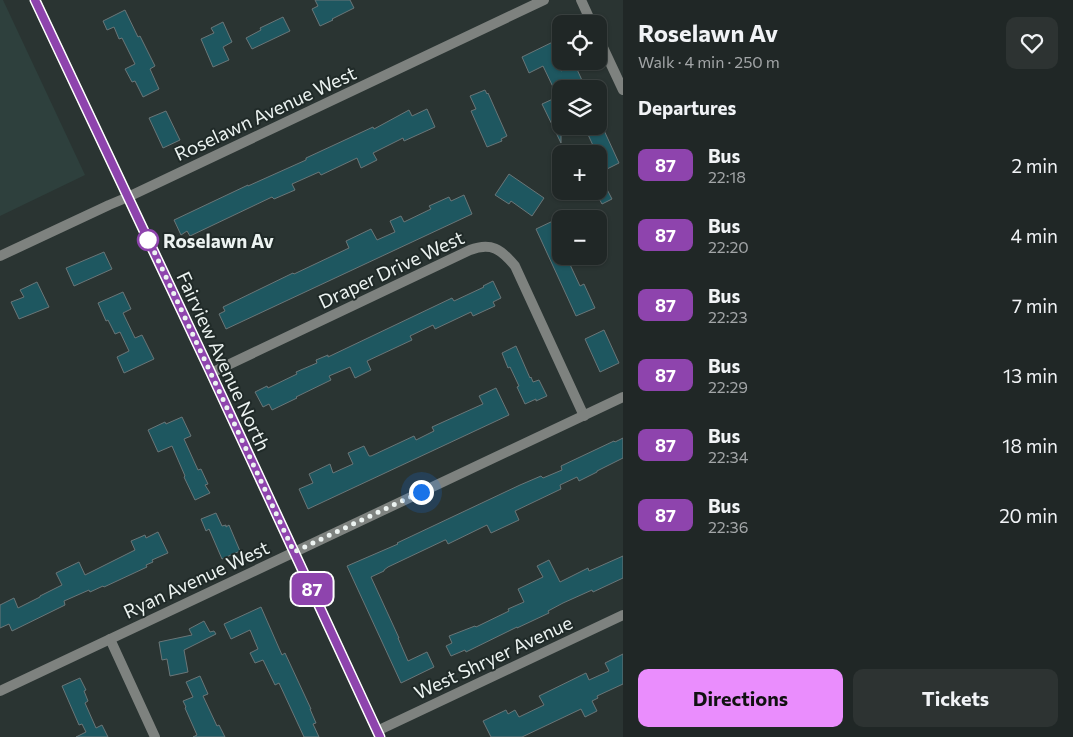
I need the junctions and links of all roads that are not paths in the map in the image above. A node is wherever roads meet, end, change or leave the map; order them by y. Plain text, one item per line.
1 (35, 0) edge
2 (544, 0) edge
3 (581, 0) edge
4 (588, 15) edge
5 (607, 56) edge
6 (623, 90) edge
7 (128, 197) junction
8 (0, 256) edge
9 (211, 373) junction
10 (623, 397) edge
11 (584, 416) junction
12 (294, 552) junction
13 (623, 615) edge
14 (110, 639) junction
15 (0, 691) edge
16 (378, 734) edge
17 (155, 737) edge

1 - 7 street, Fairview Avenue North
2 - 7 street, Roselawn Avenue West
3 - 4 street
5 - 6 street
7 - 8 street, Roselawn Avenue West
7 - 9 street, Fairview Avenue North
9 - 11 street, Draper Drive West
9 - 12 street, Fairview Avenue North
10 - 11 street, Ryan Avenue West
11 - 12 street, Ryan Avenue West
12 - 14 street, Ryan Avenue West
12 - 16 street, Fairview Avenue North
13 - 16 street, West Shryer Avenue
14 - 15 street, Ryan Avenue West
14 - 17 street

